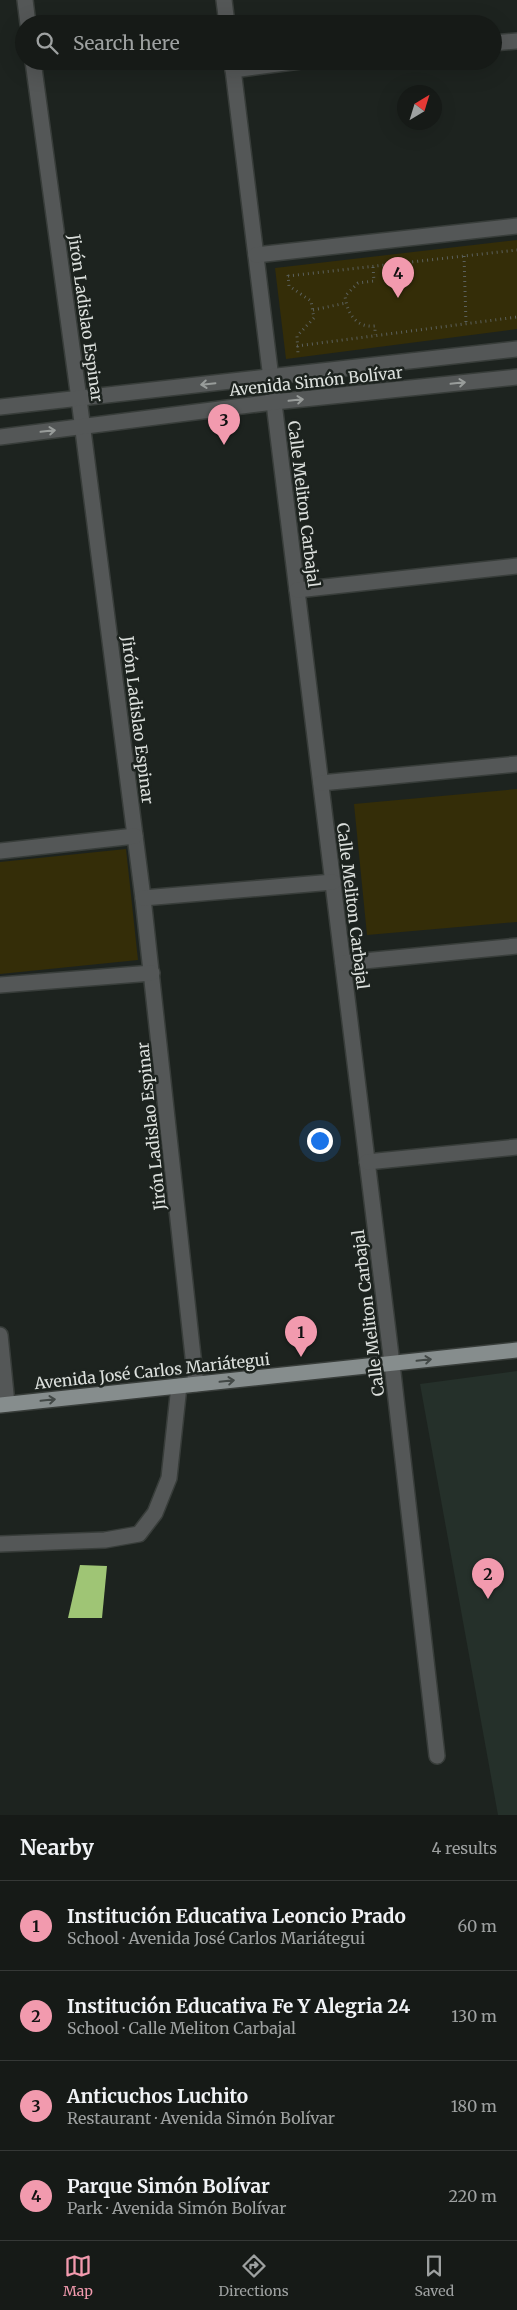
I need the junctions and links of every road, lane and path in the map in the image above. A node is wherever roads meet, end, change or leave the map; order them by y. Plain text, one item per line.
1 (25, 0) edge
2 (224, 0) edge
3 (27, 15) edge
4 (226, 15) edge
5 (517, 41) edge
6 (502, 42) edge
7 (35, 70) edge
8 (233, 70) edge
9 (517, 226) edge
10 (517, 250) edge
11 (285, 252) junction
12 (256, 255) junction
13 (464, 256) junction
14 (373, 267) junction
15 (288, 276) junction
16 (346, 303) junction
17 (313, 310) junction
18 (517, 316) edge
19 (466, 323) junction
20 (375, 336) junction
21 (297, 346) junction
22 (517, 349) edge
23 (299, 374) junction
24 (271, 377) junction
25 (517, 377) edge
26 (79, 399) junction
27 (274, 402) junction
28 (0, 407) edge
29 (83, 428) junction
30 (0, 437) edge
31 (517, 566) edge
32 (297, 590) junction
33 (517, 764) edge
34 (321, 783) junction
35 (135, 836) junction
36 (0, 851) edge
37 (333, 882) junction
38 (143, 898) junction
39 (517, 946) edge
40 (343, 963) junction
41 (152, 973) junction
42 (0, 985) edge
43 (517, 1148) edge
44 (367, 1162) junction
45 (0, 1335) edge
46 (517, 1350) edge
47 (392, 1364) junction
48 (196, 1384) junction
49 (179, 1386) junction
50 (3, 1405) edge
51 (0, 1544) edge
52 (437, 1756) dead end

1 - 3 street
2 - 4 street
5 - 6 street
7 - 26 street, Jirón Ladislao Espinar
8 - 12 street, Calle Meliton Carbajal
9 - 11 street
10 - 13 path
11 - 12 street
11 - 15 path
12 - 24 street, Calle Meliton Carbajal
13 - 14 path
13 - 19 path
14 - 15 path
14 - 16 path
15 - 17 path
16 - 17 path
16 - 20 path
17 - 21 path
18 - 19 path
19 - 20 path
20 - 21 path
21 - 23 path
22 - 23 street, Avenida Simón Bolívar
23 - 24 street, Avenida Simón Bolívar
24 -> 26 street, Avenida Simón Bolívar
24 - 27 street, Calle Meliton Carbajal
27 -> 25 street, Avenida Simón Bolívar
26 - 28 street, Avenida Simón Bolívar
26 - 29 street, Jirón Ladislao Espinar
27 - 29 street, Avenida Simón Bolívar
27 - 32 street, Calle Meliton Carbajal
30 -> 29 street, Avenida Simón Bolívar
29 - 35 street, Jirón Ladislao Espinar
31 - 32 street
32 - 34 street, Calle Meliton Carbajal
33 - 34 street
34 - 37 street, Calle Meliton Carbajal
35 - 36 street
35 - 38 street, Jirón Ladislao Espinar
37 - 38 street
37 - 40 street, Calle Meliton Carbajal
38 - 41 street, Jirón Ladislao Espinar
39 - 40 street
40 - 44 street, Calle Meliton Carbajal
41 - 42 street
41 - 48 street, Jirón Ladislao Espinar
43 - 44 street
44 - 47 street, Calle Meliton Carbajal
45 - 50 street
47 -> 46 main road, Avenida José Carlos Mariátegui
48 -> 47 main road, Avenida José Carlos Mariátegui
47 - 52 street, Calle Meliton Carbajal
48 - 49 main road, Avenida José Carlos Mariátegui
50 -> 49 main road, Avenida José Carlos Mariátegui
49 - 51 street

